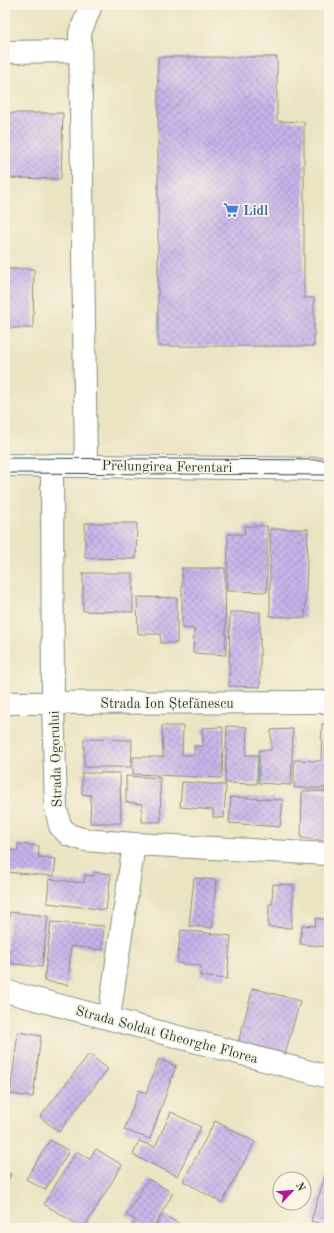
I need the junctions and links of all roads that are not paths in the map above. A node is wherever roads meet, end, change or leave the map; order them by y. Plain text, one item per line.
1 (91, 5) edge
2 (80, 51) junction
3 (5, 52) edge
4 (5, 465) edge
5 (52, 465) junction
6 (86, 465) junction
7 (329, 468) edge
8 (329, 702) edge
9 (5, 703) edge
10 (54, 704) junction
11 (134, 844) junction
12 (329, 854) edge
13 (5, 991) edge
14 (109, 1018) junction
15 (329, 1078) edge

1 - 2 street
2 - 3 street
2 - 6 street
4 - 5 street, Prelungirea Ferentari
5 - 6 street, Prelungirea Ferentari
5 - 10 street, Strada Ogorului
6 - 7 street, Prelungirea Ferentari
8 - 10 street, Strada Ion Ștefănescu
9 - 10 street, Strada Ion Ștefănescu
10 - 11 street, Strada Ogorului
11 - 12 street, Strada Ogorului
11 - 14 street
13 - 14 street, Strada Soldat Gheorghe Florea
14 - 15 street, Strada Soldat Gheorghe Florea

